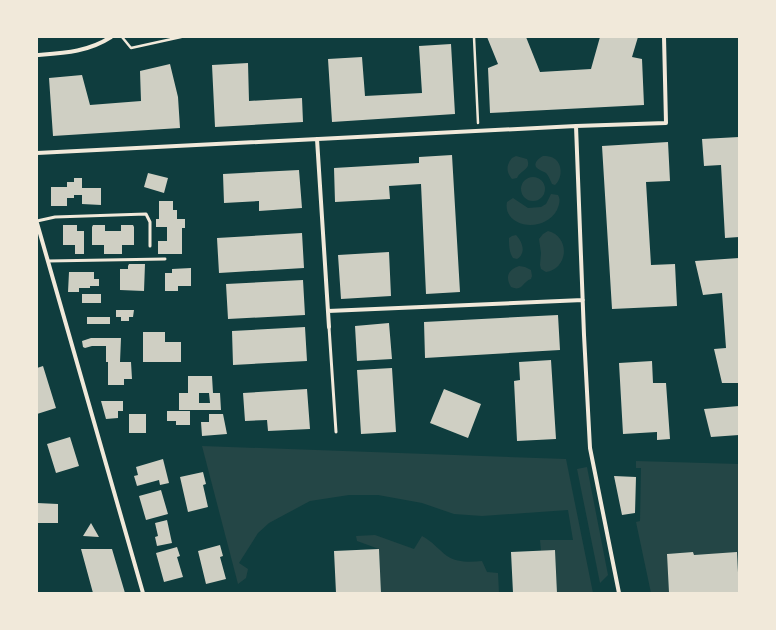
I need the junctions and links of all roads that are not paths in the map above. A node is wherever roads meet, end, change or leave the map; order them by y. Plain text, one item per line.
1 (111, 37) edge
2 (664, 37) edge
3 (37, 55) edge
4 (576, 126) junction
5 (317, 139) junction
6 (37, 153) edge
7 (37, 222) edge
8 (150, 246) dead end
9 (165, 259) dead end
10 (48, 261) junction
11 (583, 300) junction
12 (328, 311) junction
13 (329, 327) joint
14 (336, 432) dead end
15 (142, 593) edge
16 (619, 593) edge

1 - 3 street
2 - 4 street
4 - 5 street
4 - 11 street
5 - 6 street
5 - 12 street
7 - 8 lane
7 - 10 street
9 - 10 lane
10 - 15 street
11 - 12 street
11 - 16 street
12 - 13 street
13 - 14 lane

